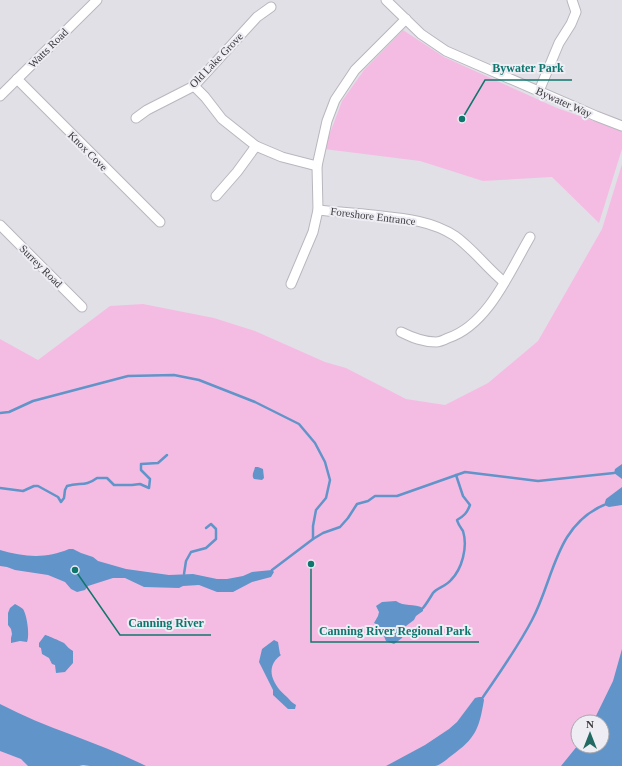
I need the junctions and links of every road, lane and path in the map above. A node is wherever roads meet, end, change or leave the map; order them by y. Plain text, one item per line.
1 (97, 0) edge
2 (386, 0) edge
3 (572, 0) edge
4 (270, 7) dead end
5 (406, 19) junction
6 (17, 79) junction
7 (194, 86) junction
8 (539, 91) junction
9 (0, 96) edge
10 (136, 118) dead end
11 (622, 126) edge
12 (256, 146) junction
13 (317, 166) junction
14 (216, 196) dead end
15 (318, 210) junction
16 (160, 222) dead end
17 (0, 225) edge
18 (530, 237) dead end
19 (504, 282) junction
20 (291, 284) dead end
21 (82, 307) dead end
22 (401, 332) dead end

1 - 6 street, Watts Road
2 - 5 street, Bywater Way
3 - 8 street
4 - 7 street, Old Lake Grove
5 - 8 street, Bywater Way
5 - 13 street
6 - 9 street, Watts Road
6 - 16 street, Knox Cove
7 - 10 street, Old Lake Grove
7 - 12 street
8 - 11 street, Bywater Way
12 - 13 street
12 - 14 street
13 - 15 street
15 - 19 street, Foreshore Entrance
15 - 20 street
17 - 21 street, Surrey Road
18 - 19 street
19 - 22 street

